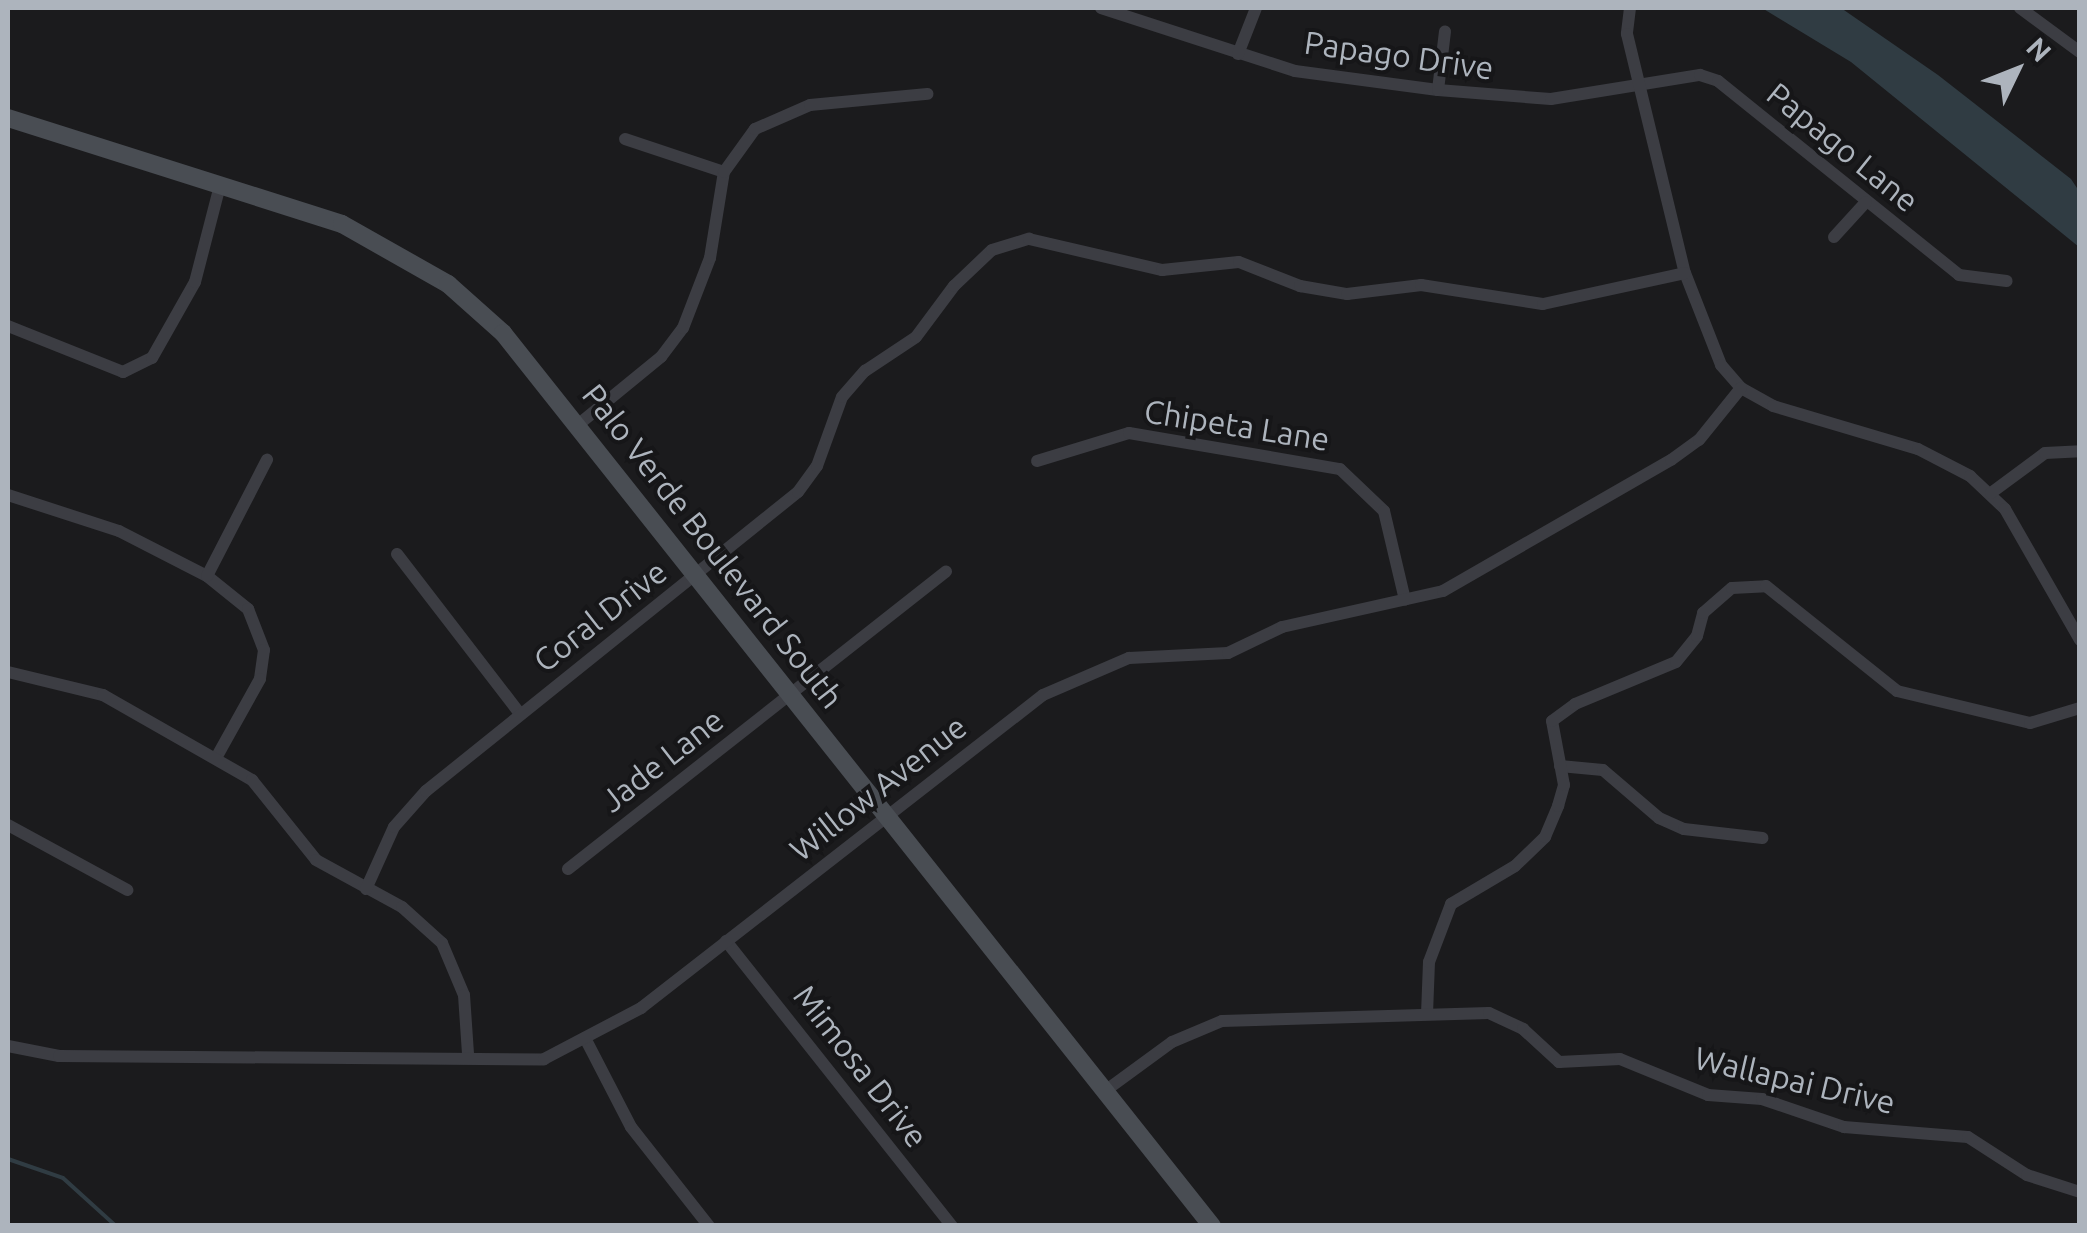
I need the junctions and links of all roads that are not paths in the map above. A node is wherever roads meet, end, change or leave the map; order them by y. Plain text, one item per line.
1 (1101, 8) edge
2 (1256, 8) edge
3 (1630, 8) edge
4 (2020, 8) edge
5 (1121, 11) edge
6 (1445, 31) dead end
7 (2080, 52) edge
8 (1238, 54) junction
9 (1639, 84) junction
10 (1438, 90) junction
11 (927, 94) dead end
12 (8, 118) edge
13 (626, 139) dead end
14 (724, 172) junction
15 (220, 185) junction
16 (1866, 202) junction
17 (1834, 237) dead end
18 (1684, 273) junction
19 (2007, 281) dead end
20 (8, 326) edge
21 (1741, 388) junction
22 (578, 424) junction
23 (2080, 451) edge
24 (267, 460) dead end
25 (1036, 461) dead end
26 (1991, 493) junction
27 (8, 495) edge
28 (397, 554) dead end
29 (946, 572) dead end
30 (697, 574) junction
31 (207, 576) junction
32 (1404, 600) junction
33 (2080, 640) edge
34 (8, 672) edge
35 (790, 693) junction
36 (2080, 708) edge
37 (520, 714) junction
38 (216, 758) junction
39 (1560, 766) junction
40 (887, 816) junction
41 (8, 826) edge
42 (1762, 838) dead end
43 (568, 869) dead end
44 (366, 889) junction
45 (127, 890) dead end
46 (726, 941) junction
47 (1427, 1014) junction
48 (585, 1038) junction
49 (8, 1046) edge
50 (468, 1053) junction
51 (1105, 1091) junction
52 (2080, 1192) edge
53 (709, 1226) edge
54 (952, 1226) edge
55 (1212, 1226) edge

1 - 5 street, Papago Drive
2 - 8 street
3 - 9 street
4 - 7 street
5 - 8 street, Papago Drive
6 - 10 street
8 - 10 street, Papago Drive
9 - 10 street, Papago Drive
9 - 16 street, Papago Lane
9 - 18 street
11 - 14 street
12 - 15 main road, Palo Verde Boulevard South
13 - 14 street
14 - 22 street
15 - 20 street
15 - 22 main road, Palo Verde Boulevard South
16 - 17 street
16 - 19 street, Papago Lane
18 - 21 street
18 - 30 street, Coral Drive
21 - 26 street
21 - 32 street, Willow Avenue
22 - 30 main road, Palo Verde Boulevard South
23 - 26 street
24 - 31 street
25 - 32 street, Chipeta Lane
26 - 33 street
27 - 31 street
28 - 37 street
29 - 35 street, Jade Lane
30 - 35 main road, Palo Verde Boulevard South
30 - 37 street, Coral Drive
31 - 38 street
32 - 40 street, Willow Avenue
34 - 38 street
35 - 40 main road, Palo Verde Boulevard South
35 - 43 street, Jade Lane
36 - 39 street
37 - 44 street, Coral Drive
38 - 44 street
39 - 42 street
39 - 47 street
40 - 46 street, Willow Avenue
40 - 51 main road, Palo Verde Boulevard South
41 - 45 street
44 - 50 street
46 - 48 street, Willow Avenue
46 - 54 street, Mimosa Drive
47 - 51 street, Wallapai Drive
47 - 52 street, Wallapai Drive
48 - 50 street, Willow Avenue
48 - 53 street
49 - 50 street, Willow Avenue
51 - 55 main road, Palo Verde Boulevard South

